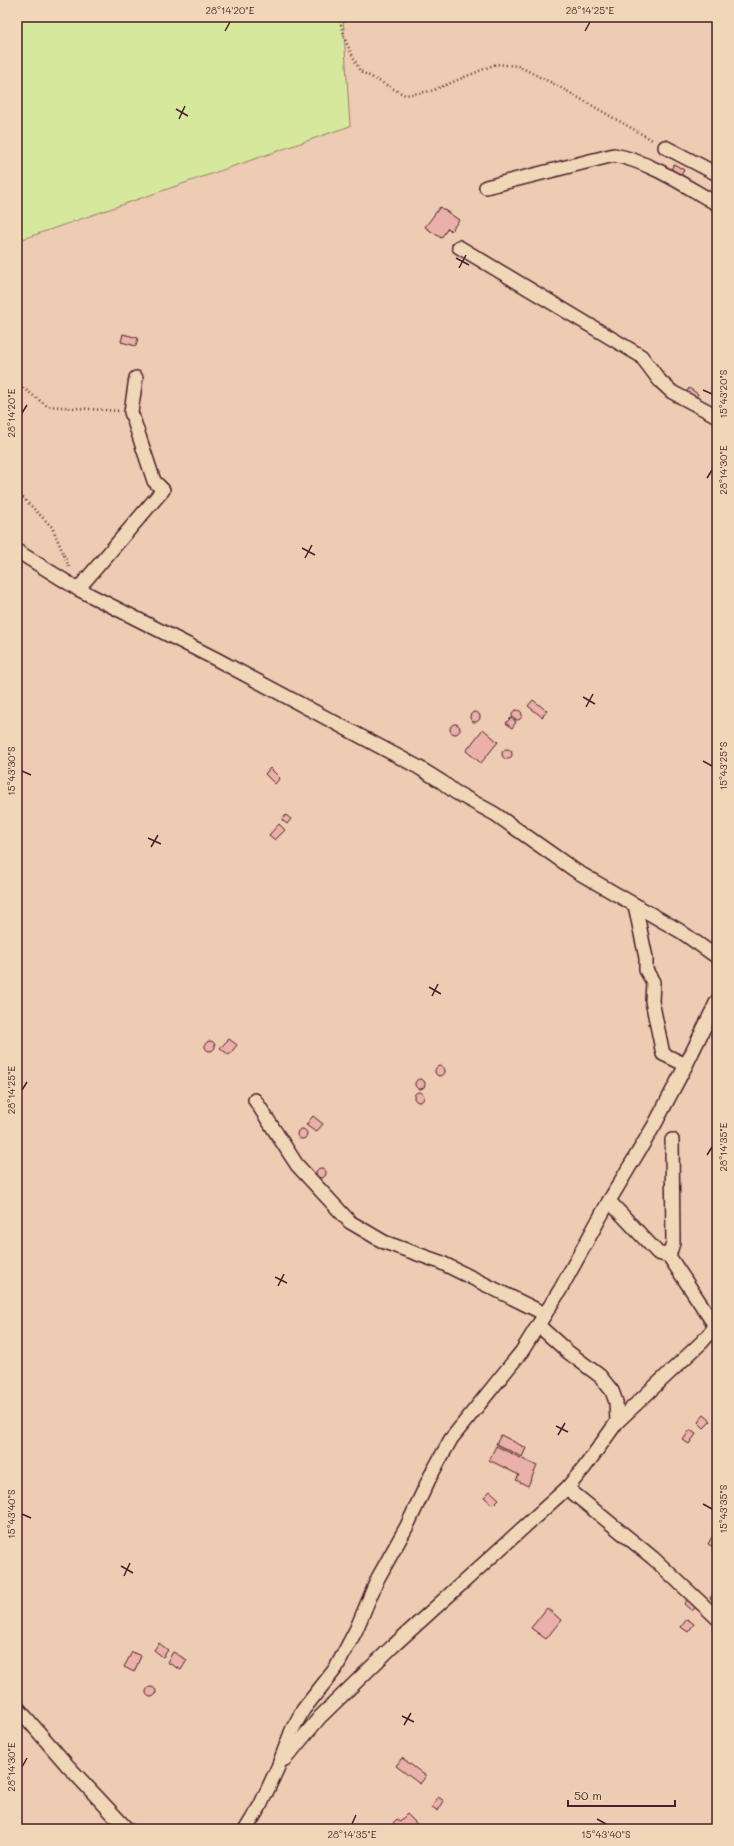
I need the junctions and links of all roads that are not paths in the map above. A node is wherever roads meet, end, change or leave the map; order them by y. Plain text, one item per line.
1 (665, 147) road end
2 (717, 174) edge
3 (486, 187) dead end
4 (717, 204) edge
5 (459, 246) dead end
6 (136, 378) dead end
7 (717, 416) edge
8 (17, 551) edge
9 (78, 589) junction
10 (635, 905) junction
11 (717, 957) edge
12 (717, 1001) edge
13 (686, 1065) junction
14 (255, 1100) dead end
15 (672, 1140) dead end
16 (609, 1201) junction
17 (669, 1256) junction
18 (545, 1314) junction
19 (538, 1325) junction
20 (716, 1326) edge
21 (617, 1422) junction
22 (567, 1488) junction
23 (717, 1618) edge
24 (17, 1707) edge
25 (278, 1767) junction
26 (126, 1829) edge
27 (246, 1829) edge

1 - 2 street
3 - 4 street
5 - 7 street
6 - 9 street
8 - 9 street
9 - 10 street
10 - 11 street
10 - 13 street
12 - 13 street
13 - 16 street
14 - 18 street
15 - 17 street
16 - 17 street
16 - 18 street
17 - 20 street
18 - 19 street
19 - 21 street
19 - 25 street
20 - 21 street
21 - 22 street
22 - 23 street
22 - 25 street
24 - 26 street
25 - 27 street

